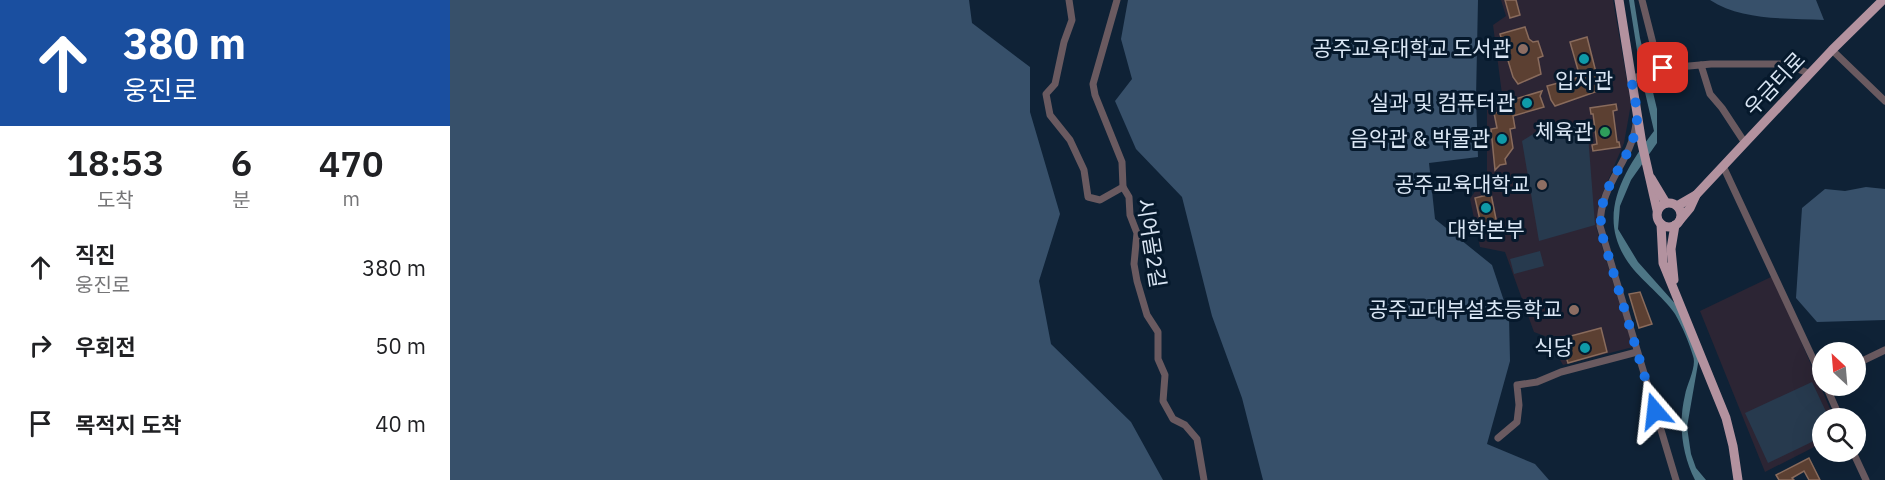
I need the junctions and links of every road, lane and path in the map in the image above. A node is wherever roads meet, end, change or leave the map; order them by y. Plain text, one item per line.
1 (1069, 0) edge
2 (1117, 0) edge
3 (1619, 0) edge
4 (1642, 0) edge
5 (1883, 0) edge
6 (1832, 50) junction
7 (1701, 65) junction
8 (1658, 70) junction
9 (1810, 74) junction
10 (1636, 77) junction
11 (1885, 101) edge
12 (1638, 115) junction
13 (1744, 143) junction
14 (1723, 166) junction
15 (1651, 178) junction
16 (1123, 187) junction
17 (1696, 195) junction
18 (1666, 203) junction
19 (1677, 206) junction
20 (1657, 210) junction
21 (1678, 223) junction
22 (1661, 224) junction
23 (1674, 285) junction
24 (1885, 350) edge
25 (1637, 352) junction
26 (1812, 357) edge
27 (1866, 359) edge
28 (1498, 438) dead end
29 (1858, 462) edge
30 (1204, 480) edge
31 (1676, 480) edge
32 (1738, 480) edge
33 (1866, 480) edge

1 - 16 street
2 - 16 street, 시어골2길
3 - 10 main road
4 - 8 street
5 - 6 main road, 우금티로
6 - 9 main road, 우금티로
6 - 11 street
7 - 8 street
7 - 9 street
7 - 13 street
8 - 10 street
9 - 13 main road, 우금티로
10 - 12 main road
12 - 15 main road
12 - 25 street
13 - 14 main road, 우금티로
14 - 17 main road, 우금티로
14 - 26 street
15 - 18 main road
15 - 20 main road
16 - 30 street, 시어골2길
17 - 19 main road, 우금티로
17 - 21 main road, 우금티로
18 - 19 main road
18 - 20 main road
19 - 21 main road
20 - 22 main road
21 - 22 main road
21 - 23 main road, 우금티로
22 - 23 main road, 우금티로
23 - 32 main road, 우금티로
24 - 27 street
25 - 28 street
25 - 31 street
29 - 33 street

